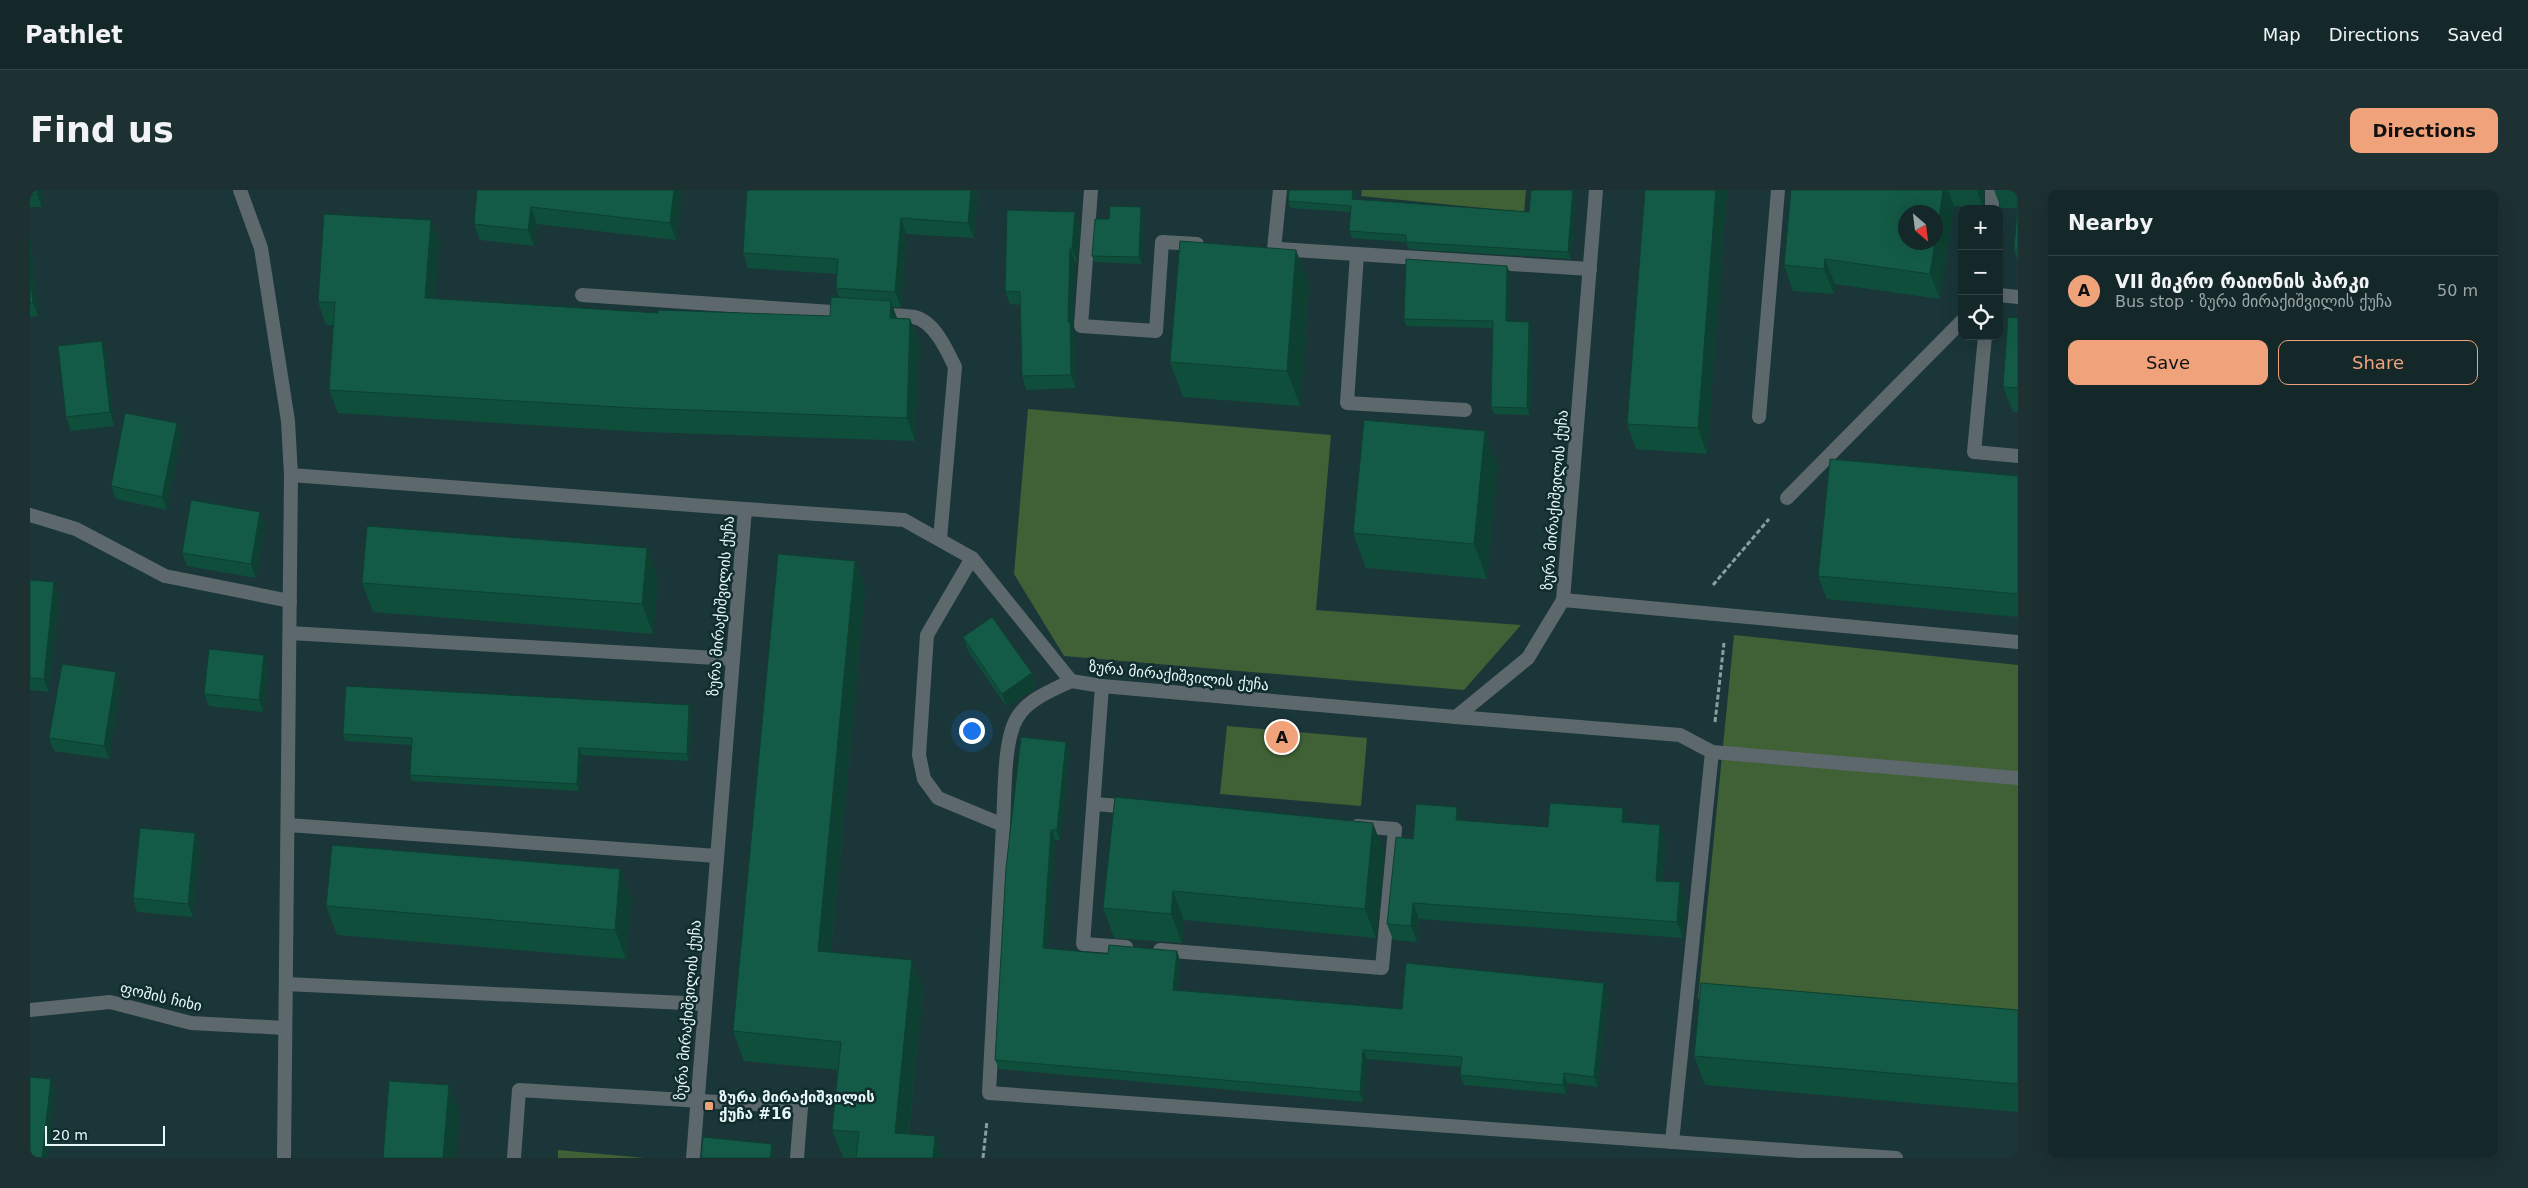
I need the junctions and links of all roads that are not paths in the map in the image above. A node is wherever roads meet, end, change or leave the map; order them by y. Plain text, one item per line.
1 (240, 190) edge
2 (1090, 190) edge
3 (1280, 190) edge
4 (1596, 190) edge
5 (1778, 190) edge
6 (1992, 190) edge
7 (1992, 205) edge
8 (1209, 245) edge
9 (1357, 254) junction
10 (1590, 269) junction
11 (2003, 295) edge
12 (582, 296) dead end
13 (2018, 297) edge
14 (1958, 326) edge
15 (1985, 340) edge
16 (1464, 410) dead end
17 (1759, 417) dead end
18 (2018, 456) edge
19 (291, 475) junction
20 (1788, 498) road end
21 (745, 510) junction
22 (30, 515) edge
23 (940, 539) junction
24 (972, 558) junction
25 (1563, 600) junction
26 (290, 601) junction
27 (290, 633) junction
28 (2018, 642) edge
29 (733, 658) junction
30 (1071, 680) junction
31 (1102, 686) junction
32 (1456, 717) junction
33 (1712, 752) junction
34 (2018, 778) edge
35 (1095, 804) junction
36 (1143, 808) edge
37 (288, 825) junction
38 (1003, 825) junction
39 (1346, 825) edge
40 (717, 856) junction
41 (286, 984) junction
42 (705, 1004) junction
43 (30, 1010) edge
44 (285, 1028) junction
45 (697, 1100) junction
46 (1672, 1142) junction
47 (1748, 1153) edge
48 (284, 1158) edge
49 (514, 1158) edge
50 (692, 1158) edge
51 (797, 1158) edge
52 (1896, 1158) edge

1 - 19 street
2 - 8 street
3 - 9 street
4 - 10 street, ზურა მირაქიშვილის ქუჩა
5 - 17 street
6 - 7 street
9 - 10 street
9 - 16 street
10 - 25 street, ზურა მირაქიშვილის ქუჩა
11 - 13 street
12 - 23 street
14 - 20 street
15 - 18 street
19 - 21 street
19 - 26 street
21 - 23 street, ზურა მირაქიშვილის ქუჩა
21 - 29 street, ზურა მირაქიშვილის ქუჩა
22 - 26 street
23 - 24 street, ზურა მირაქიშვილის ქუჩა
24 - 30 street, ზურა მირაქიშვილის ქუჩა
24 - 38 street
25 - 28 street
25 - 32 street, ზურა მირაქიშვილის ქუჩა
26 - 27 street
27 - 29 street
27 - 37 street
29 - 40 street, ზურა მირაქიშვილის ქუჩა
30 - 31 street, ზურა მირაქიშვილის ქუჩა
30 - 38 street
31 - 32 street, ზურა მირაქიშვილის ქუჩა
31 - 35 street
32 - 33 street
33 - 34 street
33 - 46 street
35 - 36 street
35 - 39 street
37 - 40 street
37 - 41 street
38 - 46 street
40 - 42 street, ზურა მირაქიშვილის ქუჩა
41 - 42 street
41 - 44 street
42 - 45 street, ზურა მირაქიშვილის ქუჩა
43 - 44 street, ფოშის ჩიხი
44 - 48 street
45 - 49 street
45 - 50 street, ზურა მირაქიშვილის ქუჩა
45 - 51 street
46 - 47 street
47 - 52 street

